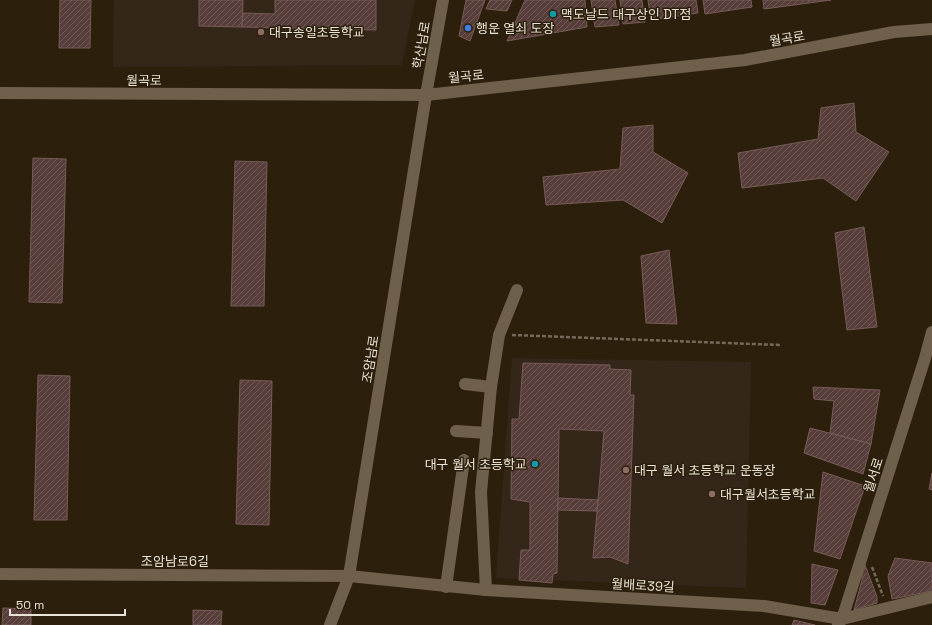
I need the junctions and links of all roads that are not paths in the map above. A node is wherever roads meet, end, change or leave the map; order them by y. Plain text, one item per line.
1 (443, 0) edge
2 (932, 29) edge
3 (0, 93) edge
4 (426, 95) junction
5 (517, 290) dead end
6 (932, 332) edge
7 (929, 358) edge
8 (465, 384) dead end
9 (491, 387) junction
10 (456, 431) dead end
11 (486, 433) junction
12 (464, 460) dead end
13 (0, 574) edge
14 (350, 576) junction
15 (446, 587) junction
16 (486, 590) junction
17 (932, 597) edge
18 (840, 622) edge
19 (330, 625) edge

1 - 4 street, 학산남로
2 - 4 street, 월곡로
3 - 4 street, 월곡로
4 - 14 street, 조암남로
5 - 9 street
6 - 7 street, 월서로
7 - 18 street, 월서로
8 - 9 street
9 - 11 street
10 - 11 street
11 - 16 street
12 - 15 street
13 - 14 street, 조암남로6길
14 - 15 street, 월배로39길
14 - 19 street, 조암남로
15 - 16 street, 월배로39길
16 - 18 street, 월배로39길
17 - 18 street, 월배로39길

